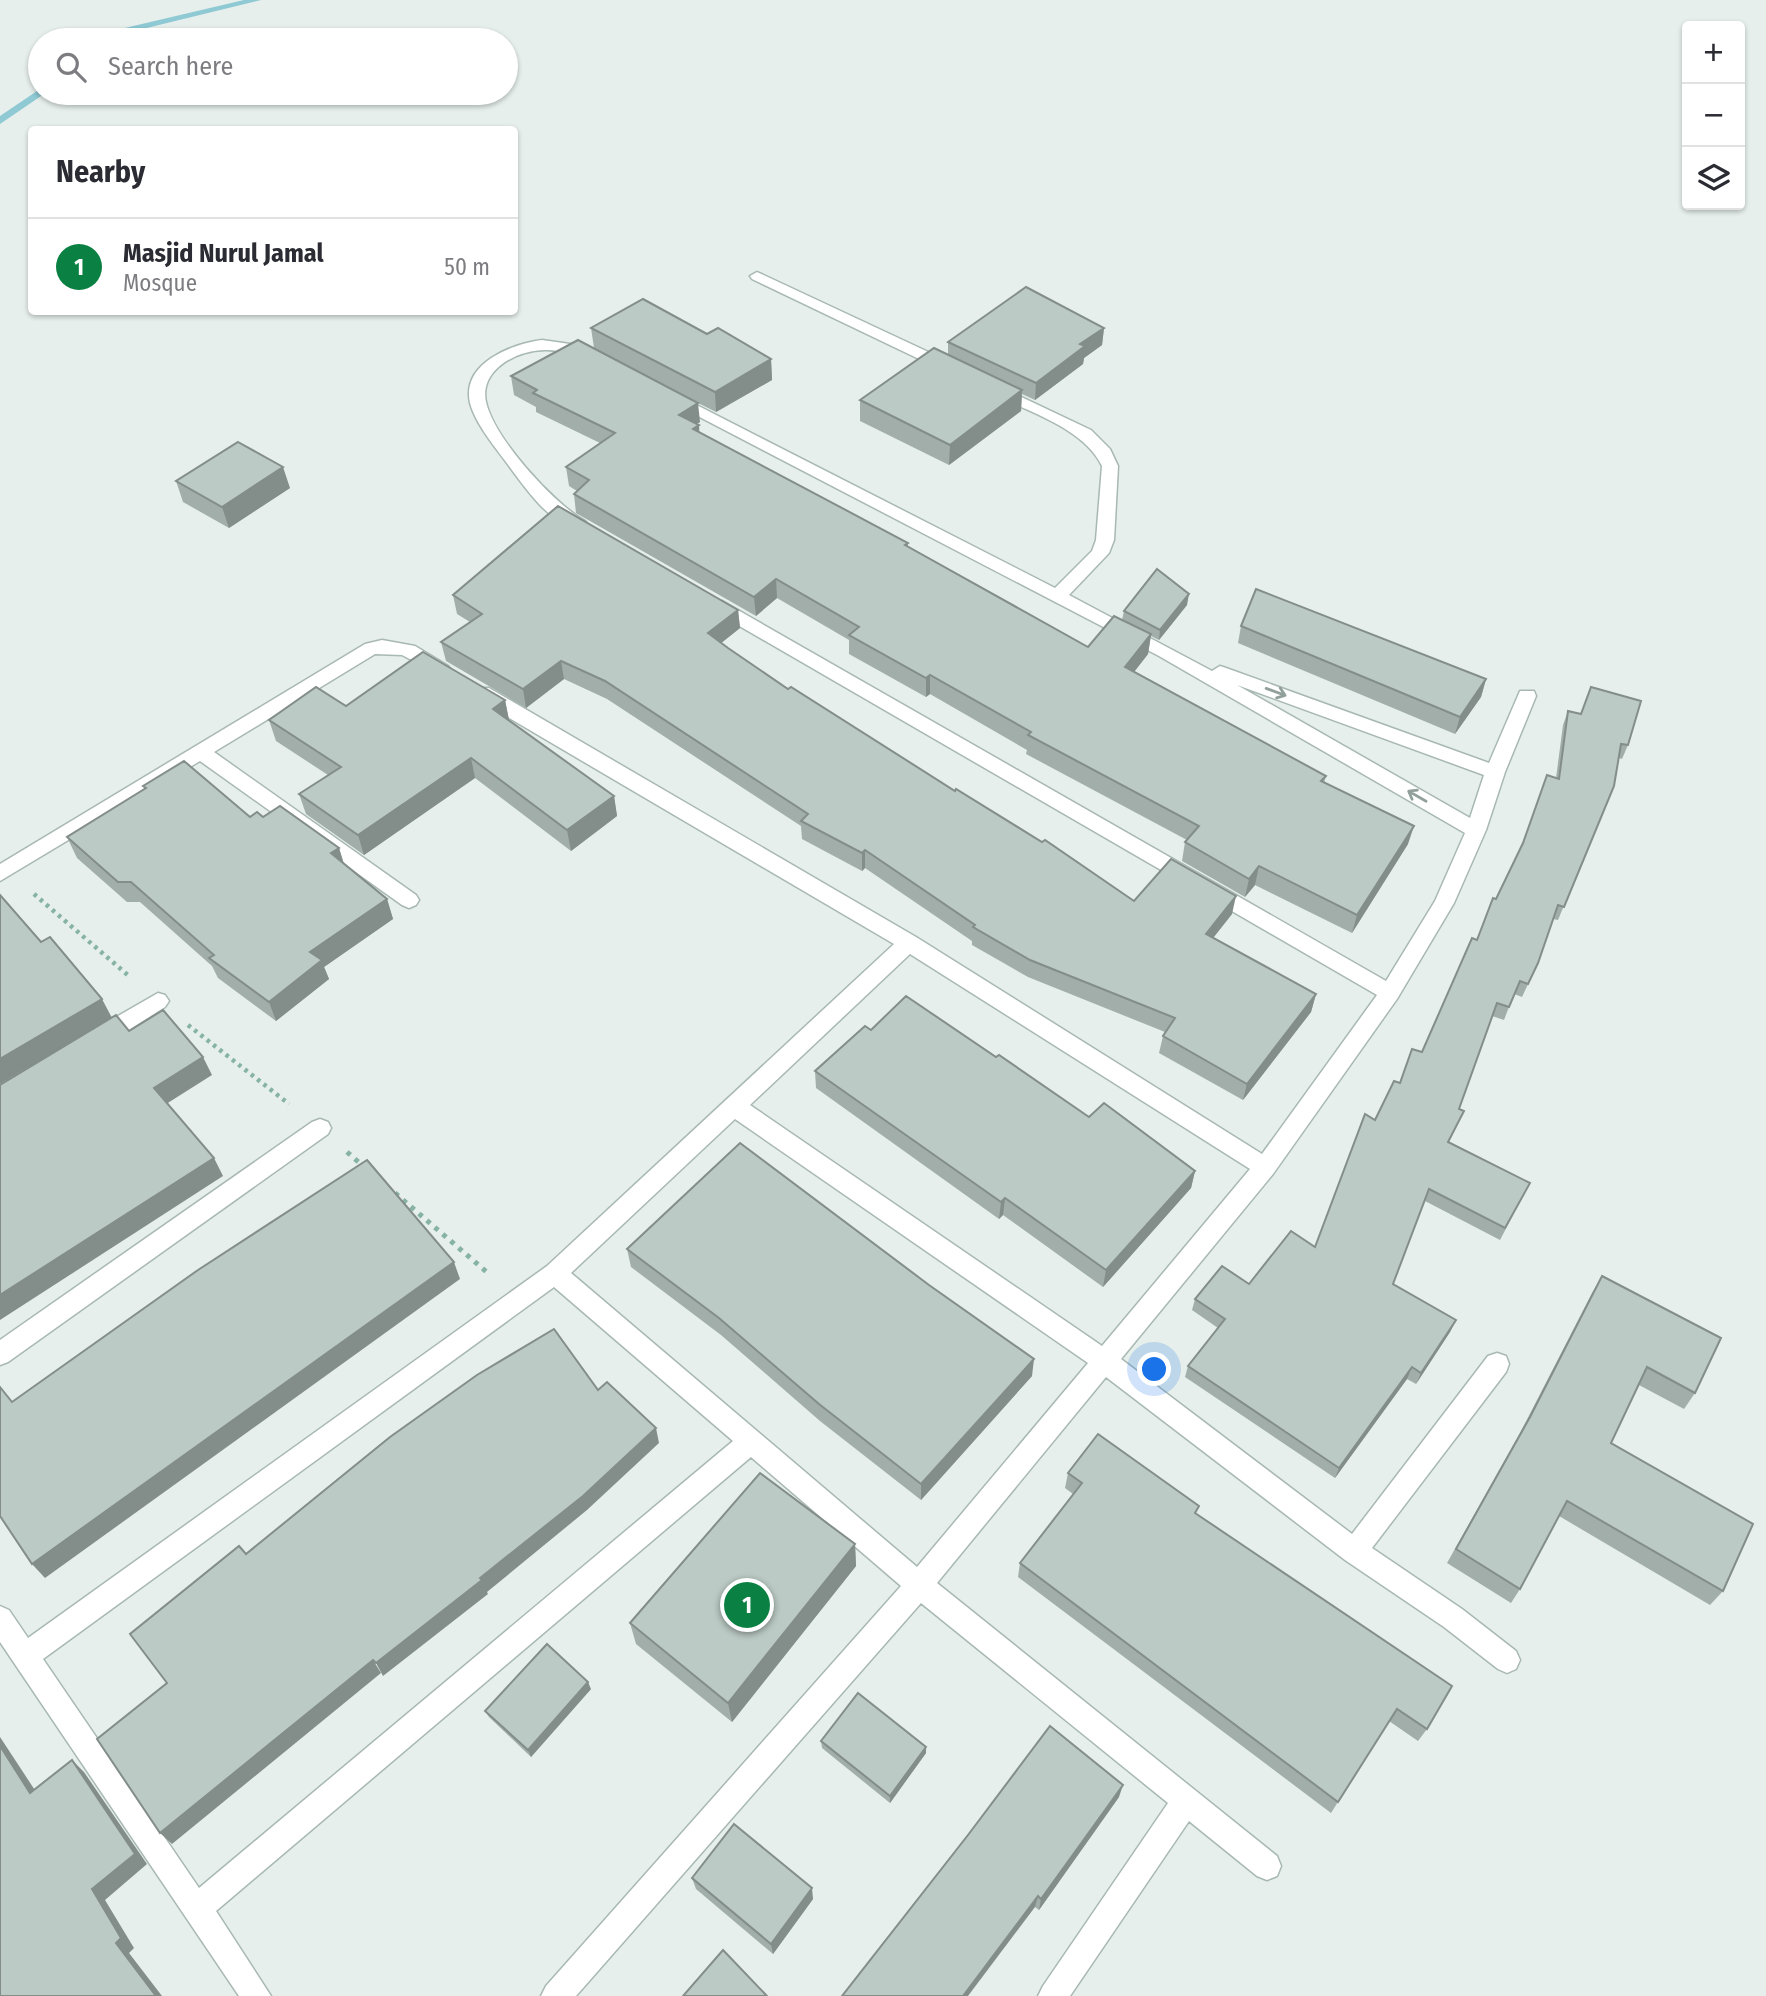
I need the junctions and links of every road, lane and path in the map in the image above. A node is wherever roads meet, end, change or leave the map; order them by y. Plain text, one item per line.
1 (757, 276) dead end
2 (605, 363) edge
3 (959, 372) edge
4 (984, 384) edge
5 (653, 388) edge
6 (594, 534) edge
7 (703, 597) edge
8 (1057, 597) junction
9 (1165, 652) junction
10 (1527, 696) dead end
11 (200, 752) junction
12 (1495, 772) junction
13 (1476, 830) junction
14 (3, 872) edge
15 (409, 900) dead end
16 (909, 943) junction
17 (1390, 993) junction
18 (158, 1002) junction
19 (79, 1050) edge
20 (734, 1106) junction
21 (320, 1128) junction
22 (1265, 1167) junction
23 (372, 1173) edge
24 (393, 1192) edge
25 (555, 1273) junction
26 (518, 1300) junction
27 (0, 1354) edge
28 (1104, 1361) junction
29 (1497, 1364) dead end
30 (751, 1442) junction
31 (1354, 1550) junction
32 (919, 1585) junction
33 (0, 1619) edge
34 (25, 1656) junction
35 (1507, 1660) dead end
36 (1185, 1802) junction
37 (1267, 1866) dead end
38 (196, 1909) junction
39 (256, 1996) edge
40 (556, 1996) edge
41 (1053, 1996) edge

1 - 3 street
2 - 6 street
4 - 8 street
5 - 8 street
7 - 17 street
8 - 9 street
9 -> 12 street
13 -> 9 street
10 - 12 street
11 - 14 street
11 - 15 street
11 - 16 street
12 - 13 street
13 - 17 street
14 - 18 path
16 - 20 street
16 - 22 street
17 - 22 street
18 - 19 street
18 - 21 path
20 - 25 street
20 - 28 street
21 - 23 path
21 - 27 street
22 - 28 street
24 - 26 path
25 - 26 street
25 - 30 street
26 - 34 street
28 - 31 street
28 - 32 street
29 - 31 street
30 - 32 street
30 - 38 street
31 - 35 street
32 - 36 street
32 - 40 street
33 - 34 street
34 - 38 street
36 - 37 street
36 - 41 street
38 - 39 street

